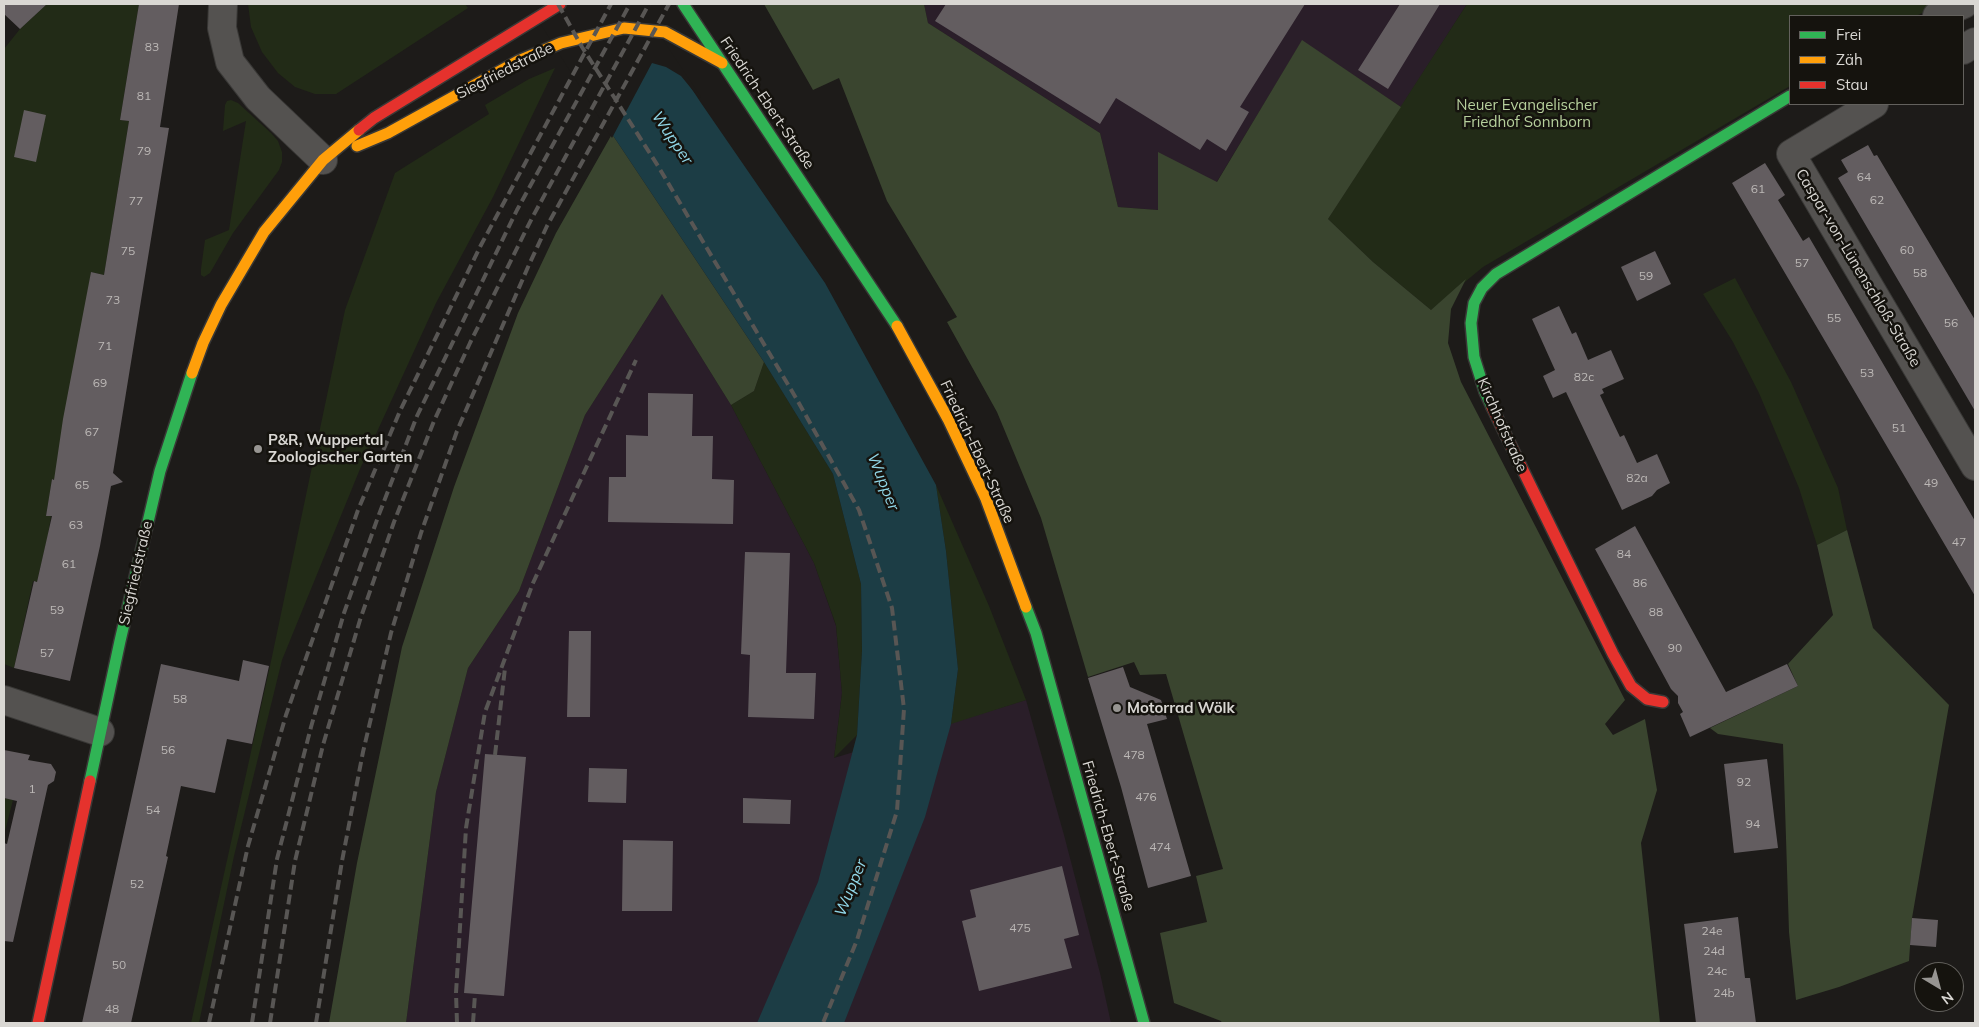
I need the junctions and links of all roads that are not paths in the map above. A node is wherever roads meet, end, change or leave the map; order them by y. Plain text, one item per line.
1 (223, 4) edge
2 (560, 4) edge
3 (683, 4) edge
4 (1964, 4) edge
5 (1939, 15) edge
6 (1975, 42) edge
7 (1964, 49) edge
8 (722, 63) junction
9 (1789, 97) edge
10 (1872, 105) edge
11 (323, 160) junction
12 (1975, 466) edge
13 (4, 700) edge
14 (1663, 702) dead end
15 (100, 732) junction
16 (38, 1023) edge
17 (1144, 1023) edge

1 - 11 street
2 - 11 street, Siegfriedstraße
3 - 8 street, Friedrich-Ebert-Straße
4 - 5 street
6 - 7 street
8 - 11 street, Siegfriedstraße
8 - 17 street, Friedrich-Ebert-Straße
9 - 14 street, Kirchhofstraße
10 - 12 street, Caspar-von-Lünenschloß-Straße
11 - 15 street, Siegfriedstraße
13 - 15 street
15 - 16 street, Siegfriedstraße

